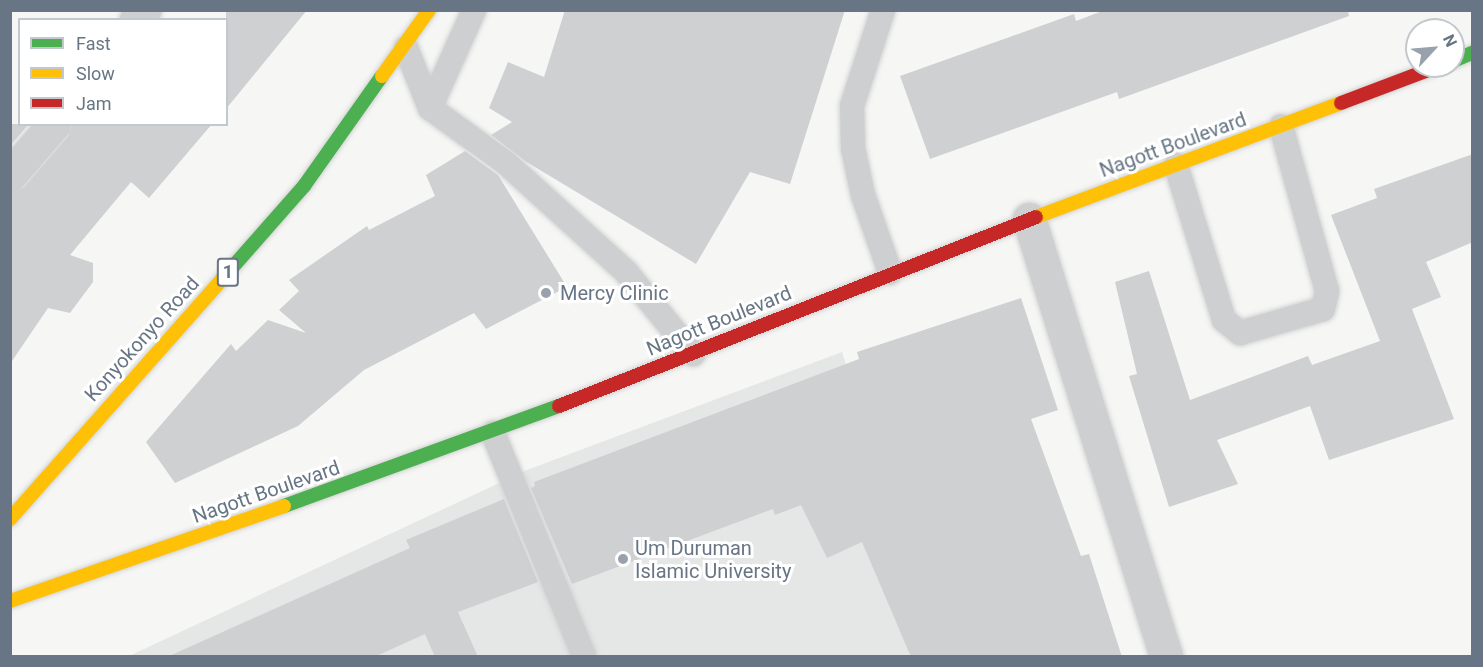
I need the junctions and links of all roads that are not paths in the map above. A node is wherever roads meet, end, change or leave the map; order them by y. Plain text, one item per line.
1 (429, 10) edge
2 (474, 10) edge
3 (883, 10) edge
4 (406, 48) junction
5 (1407, 78) edge
6 (430, 108) junction
7 (52, 126) edge
8 (1281, 126) junction
9 (1176, 165) junction
10 (10, 175) edge
11 (1029, 219) junction
12 (890, 272) junction
13 (693, 354) junction
14 (494, 433) junction
15 (10, 519) edge
16 (10, 601) edge
17 (584, 657) edge
18 (1166, 657) edge

1 - 4 street, Konyokonyo Road / 1
2 - 6 lane
3 - 12 lane
4 - 6 lane
4 - 15 street, Konyokonyo Road / 1
5 - 8 street, Nagott Boulevard
6 - 13 lane
7 - 10 street
8 - 9 street, Nagott Boulevard
8 - 9 lane
9 - 11 street, Nagott Boulevard
11 - 12 street, Nagott Boulevard
11 - 18 street
12 - 13 street, Nagott Boulevard
13 - 14 street, Nagott Boulevard
14 - 16 street, Nagott Boulevard
14 - 17 lane

